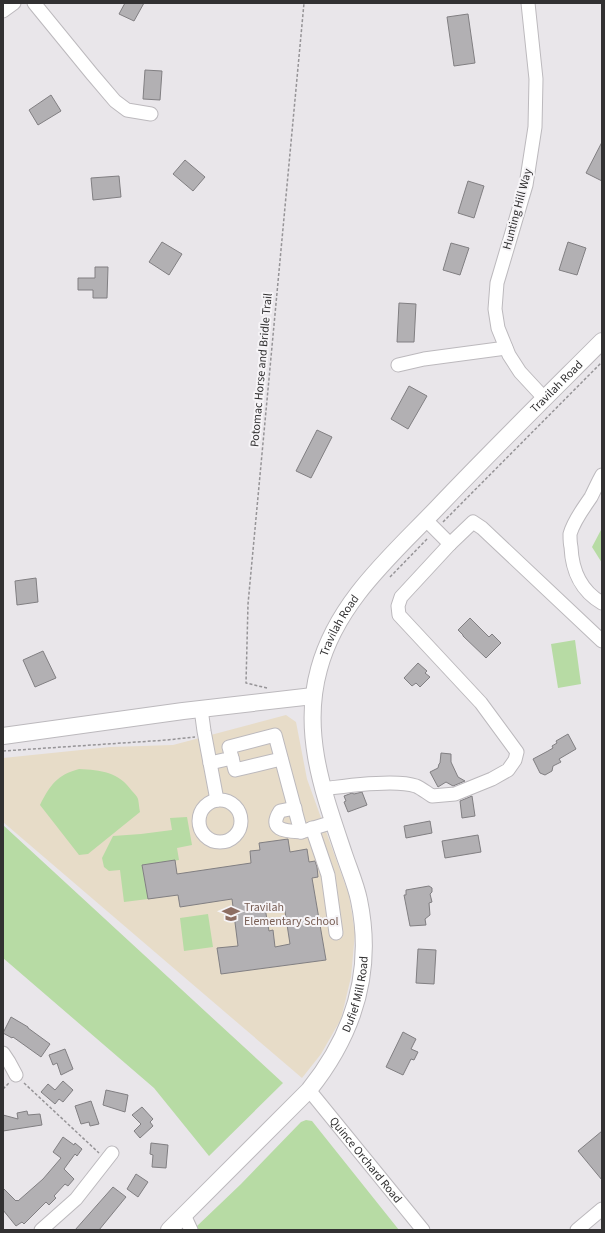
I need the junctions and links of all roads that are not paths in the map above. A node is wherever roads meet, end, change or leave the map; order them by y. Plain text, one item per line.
1 (14, 3) edge
2 (34, 3) edge
3 (528, 3) edge
4 (3, 11) edge
5 (151, 114) dead end
6 (602, 341) edge
7 (506, 348) junction
8 (398, 365) dead end
9 (544, 399) junction
10 (602, 475) edge
11 (430, 525) junction
12 (450, 544) junction
13 (602, 603) edge
14 (602, 641) edge
15 (313, 696) junction
16 (201, 709) junction
17 (3, 736) edge
18 (232, 758) junction
19 (281, 759) junction
20 (210, 763) junction
21 (323, 789) junction
22 (217, 800) dead end
23 (295, 808) junction
24 (334, 822) junction
25 (307, 830) junction
26 (336, 933) dead end
27 (3, 1053) edge
28 (16, 1076) road end
29 (309, 1090) junction
30 (109, 1156) road end
31 (602, 1209) edge
32 (184, 1215) junction
33 (41, 1230) edge
34 (169, 1230) edge
35 (191, 1230) edge
36 (423, 1230) edge
37 (577, 1230) edge

1 - 4 street
2 - 5 street
3 - 7 street, Hunting Hill Way
6 - 9 main road, Travilah Road
7 - 8 street
7 - 9 street, Hunting Hill Way
9 - 11 main road, Travilah Road
10 - 13 street
11 - 12 street
11 - 15 main road, Travilah Road
12 - 14 street
12 - 21 street
15 - 16 main road
15 - 21 main road, Dufief Mill Road
16 - 17 main road
16 - 20 street
18 - 19 street
18 - 19 street
18 - 20 street
19 - 23 street
20 - 22 street
21 - 24 main road, Dufief Mill Road
23 - 25 street
23 - 25 street
24 - 25 street
24 - 29 main road, Dufief Mill Road
25 - 26 street
27 - 28 street
29 - 32 main road, Dufief Mill Road
29 - 36 street, Quince Orchard Road
30 - 33 street
31 - 37 street
32 - 34 main road, Dufief Mill Road
32 - 35 street

